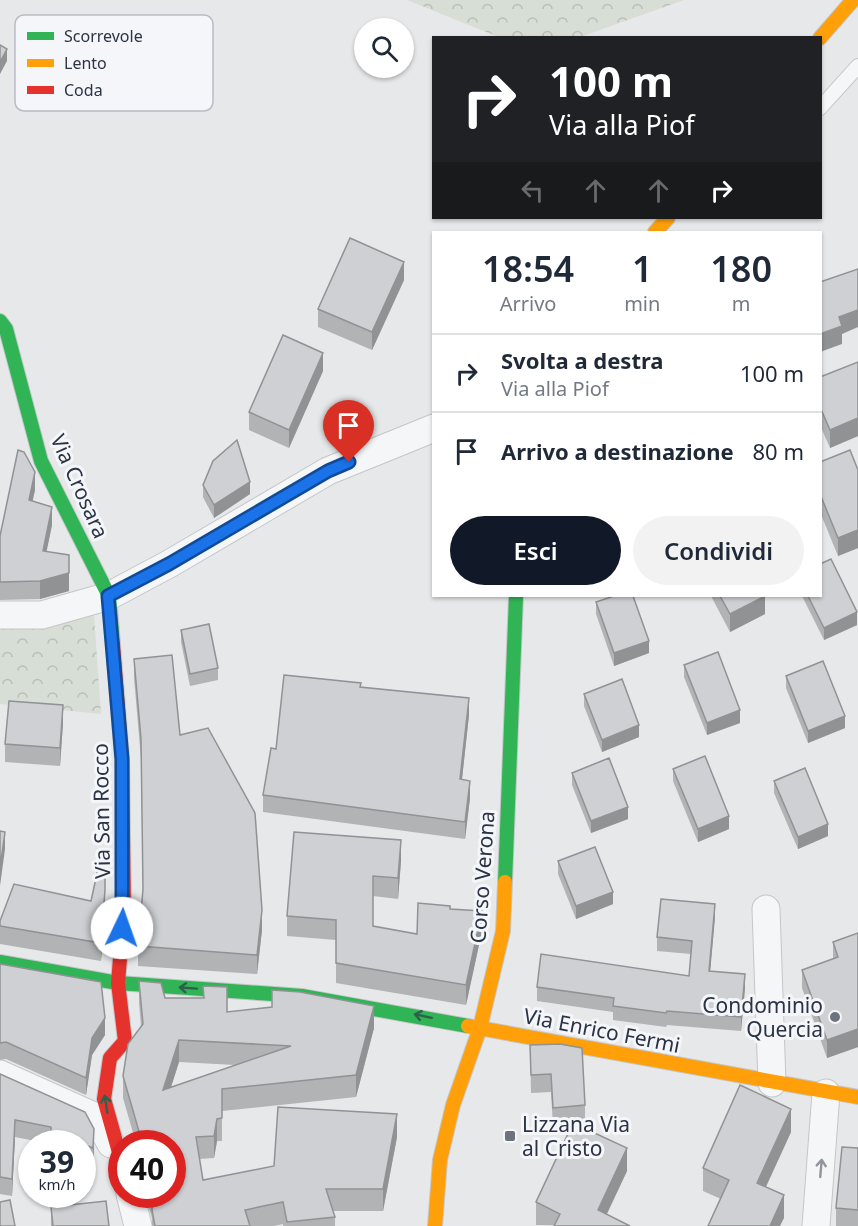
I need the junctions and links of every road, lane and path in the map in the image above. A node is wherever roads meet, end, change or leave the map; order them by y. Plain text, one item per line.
1 (853, 0) edge
2 (822, 36) edge
3 (858, 66) edge
4 (822, 106) edge
5 (667, 219) edge
6 (656, 231) edge
7 (0, 321) edge
8 (432, 429) edge
9 (108, 596) junction
10 (516, 597) edge
11 (0, 615) edge
12 (766, 909) dead end
13 (0, 962) edge
14 (118, 983) junction
15 (480, 1028) junction
16 (0, 1074) edge
17 (772, 1083) junction
18 (826, 1093) junction
19 (858, 1097) edge
20 (112, 1130) edge
21 (108, 1139) edge
22 (134, 1208) edge
23 (138, 1226) edge
24 (435, 1226) edge
25 (816, 1226) edge

1 - 2 street
3 - 4 lane
5 - 6 street
7 - 9 street, Via Crosara
8 - 9 street
9 - 11 street
9 - 14 street, Via San Rocco
10 - 15 street, Corso Verona
12 - 17 street
13 - 14 street, Via Enrico Fermi
15 -> 14 street, Via Enrico Fermi
20 -> 14 street, Via San Rocco
15 - 17 street, Via Enrico Fermi
15 - 24 street, Corso Verona
16 - 21 street
17 - 18 street, Via Enrico Fermi
18 - 19 street, Via Enrico Fermi
25 -> 18 street
22 - 23 street

